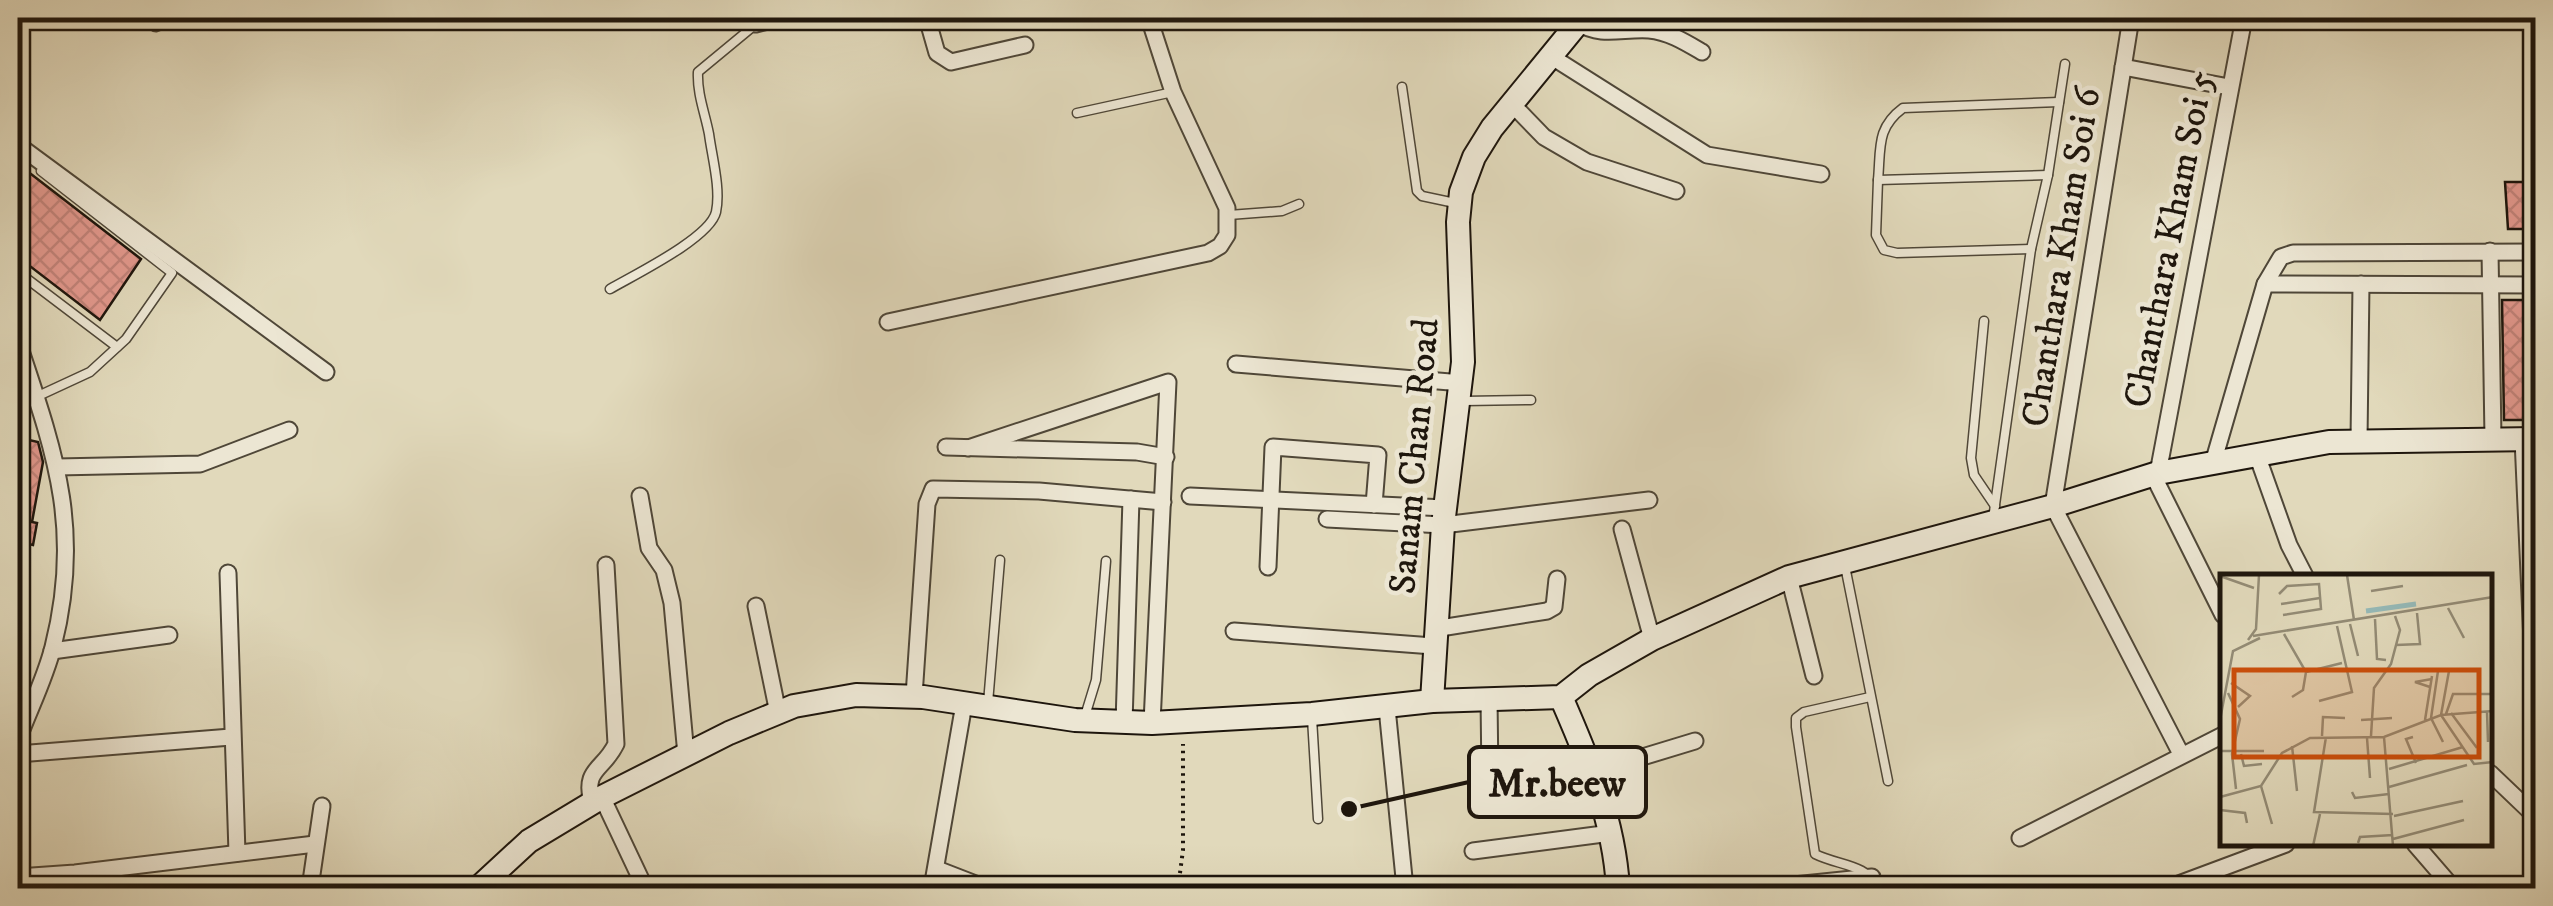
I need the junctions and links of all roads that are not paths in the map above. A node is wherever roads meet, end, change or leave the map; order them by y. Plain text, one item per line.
1 (780, 18) edge
2 (927, 18) edge
3 (1150, 18) edge
4 (2131, 18) edge
5 (2244, 18) edge
6 (1580, 20) edge
7 (754, 21) edge
8 (1025, 45) dead end
9 (1702, 52) dead end
10 (1552, 57) junction
11 (2064, 64) dead end
12 (2123, 67) junction
13 (1402, 87) dead end
14 (2229, 87) junction
15 (1173, 92) junction
16 (2059, 102) junction
17 (1512, 104) junction
18 (1077, 112) dead end
19 (18, 149) edge
20 (1821, 174) dead end
21 (2048, 175) junction
22 (1878, 180) junction
23 (1676, 191) dead end
24 (1298, 204) dead end
25 (1459, 204) junction
26 (1228, 216) junction
27 (2031, 249) junction
28 (2490, 251) junction
29 (2536, 252) edge
30 (18, 272) edge
31 (2264, 284) junction
32 (2361, 284) junction
33 (2492, 284) junction
34 (2536, 285) edge
35 (610, 289) dead end
36 (1984, 321) dead end
37 (888, 322) dead end
38 (18, 342) edge
39 (117, 347) junction
40 (1236, 364) dead end
41 (326, 372) dead end
42 (1461, 392) junction
43 (36, 396) junction
44 (1531, 400) dead end
45 (289, 430) dead end
46 (2494, 438) junction
47 (2530, 439) edge
48 (2359, 440) junction
49 (946, 448) dead end
50 (968, 448) junction
51 (2257, 455) junction
52 (1166, 457) junction
53 (2213, 463) junction
54 (57, 467) junction
55 (2156, 474) junction
56 (640, 496) dead end
57 (1190, 496) dead end
58 (1131, 499) junction
59 (1271, 500) junction
60 (1650, 500) dead end
61 (1163, 502) junction
62 (1374, 505) junction
63 (2053, 506) junction
64 (1994, 514) junction
65 (1444, 517) junction
66 (1328, 519) dead end
67 (1622, 530) dead end
68 (1000, 560) dead end
69 (1106, 562) dead end
70 (1844, 562) junction
71 (606, 566) dead end
72 (1268, 568) dead end
73 (228, 573) dead end
74 (2303, 574) edge
75 (1790, 578) junction
76 (1556, 579) dead end
77 (756, 606) dead end
78 (2220, 609) edge
79 (1234, 632) dead end
80 (169, 635) dead end
81 (1434, 638) junction
82 (1652, 639) junction
83 (52, 651) junction
84 (1814, 676) dead end
85 (2534, 686) edge
86 (914, 696) junction
87 (1561, 697) junction
88 (1870, 697) junction
89 (1489, 698) junction
90 (1432, 701) junction
91 (964, 704) junction
92 (988, 708) junction
93 (1386, 708) junction
94 (778, 713) junction
95 (1312, 714) junction
96 (1084, 720) junction
97 (1124, 723) junction
98 (1152, 723) junction
99 (2220, 735) edge
100 (231, 736) junction
101 (18, 740) edge
102 (1695, 741) dead end
103 (18, 754) edge
104 (2181, 754) junction
105 (686, 755) junction
106 (1593, 772) junction
107 (2493, 776) edge
108 (1490, 779) dead end
109 (1888, 781) dead end
110 (597, 800) junction
111 (322, 806) dead end
112 (2536, 817) edge
113 (1318, 819) dead end
114 (1612, 833) junction
115 (2020, 838) dead end
116 (315, 844) junction
117 (2281, 846) edge
118 (2417, 846) edge
119 (1473, 851) dead end
120 (236, 853) junction
121 (938, 869) junction
122 (18, 877) edge
123 (76, 881) edge
124 (1875, 882) edge
125 (310, 888) edge
126 (478, 888) edge
127 (645, 888) edge
128 (932, 888) edge
129 (986, 888) edge
130 (1405, 888) edge
131 (1618, 888) edge
132 (1765, 888) edge
133 (2168, 888) edge
134 (2452, 888) edge

1 - 7 street
2 - 8 street
3 - 15 street
4 - 12 street, Chanthara Kham Soi 6
5 - 14 street, Chanthara Kham Soi 5
6 - 9 street
6 - 10 street, Sanam Chan Road
7 - 35 lane
10 - 17 street, Sanam Chan Road
10 - 20 street
11 - 16 lane
12 - 14 street
12 - 63 street, Chanthara Kham Soi 6
13 - 25 lane
14 - 55 street, Chanthara Kham Soi 5
15 - 18 lane
15 - 26 street
16 - 21 lane
16 - 22 lane
17 - 23 street
17 - 25 street, Sanam Chan Road
19 - 39 lane
19 - 41 street
21 - 22 lane
21 - 27 lane
22 - 27 lane
24 - 26 lane
25 - 42 street, Sanam Chan Road
26 - 37 street
27 - 64 lane
28 - 29 street
28 - 31 street
28 - 33 street
30 - 39 lane
31 - 32 street
31 - 53 street
32 - 33 street
32 - 48 street
33 - 34 street
33 - 46 street
36 - 64 lane
38 - 43 street
39 - 43 lane
40 - 42 street
42 - 44 lane
42 - 65 street, Sanam Chan Road
43 - 54 street
45 - 54 street
46 - 47 street
46 - 48 street
47 - 85 street
48 - 51 street
49 - 50 street
50 - 52 street
50 - 52 street
51 - 53 street
51 - 74 street
52 - 61 street
53 - 55 street
54 - 83 street
55 - 63 street
55 - 78 street
56 - 105 street
57 - 59 street
58 - 61 street
58 - 86 street
58 - 97 street
59 - 62 street
59 - 62 street
59 - 72 street
60 - 65 street
61 - 98 street
62 - 65 street
63 - 64 street
63 - 104 street
64 - 70 street
65 - 66 street
65 - 81 street, Sanam Chan Road
67 - 82 street
68 - 92 lane
69 - 96 lane
70 - 75 street
70 - 88 lane
71 - 110 street
73 - 100 street
75 - 82 street
75 - 84 street
76 - 81 street
77 - 94 street
79 - 81 street
80 - 83 street
81 - 90 street, Sanam Chan Road
82 - 87 street
83 - 101 street
86 - 91 street
86 - 94 street
87 - 89 street
87 - 106 street
88 - 109 lane
88 - 124 lane
89 - 90 street
89 - 108 street
90 - 93 street
91 - 92 street
91 - 121 street
92 - 96 street
93 - 95 street
93 - 130 street
94 - 105 street
95 - 98 street
95 - 113 lane
96 - 97 street
97 - 98 street
99 - 104 street
100 - 103 street
100 - 120 street
102 - 106 street
104 - 115 street
105 - 110 street
106 - 114 street
107 - 112 street
110 - 126 street
110 - 127 street
111 - 116 street
114 - 119 street
114 - 131 street
116 - 120 street
116 - 125 street
117 - 133 street
118 - 134 street
120 - 123 street
121 - 128 street
121 - 129 street
122 - 123 street
124 - 132 street

